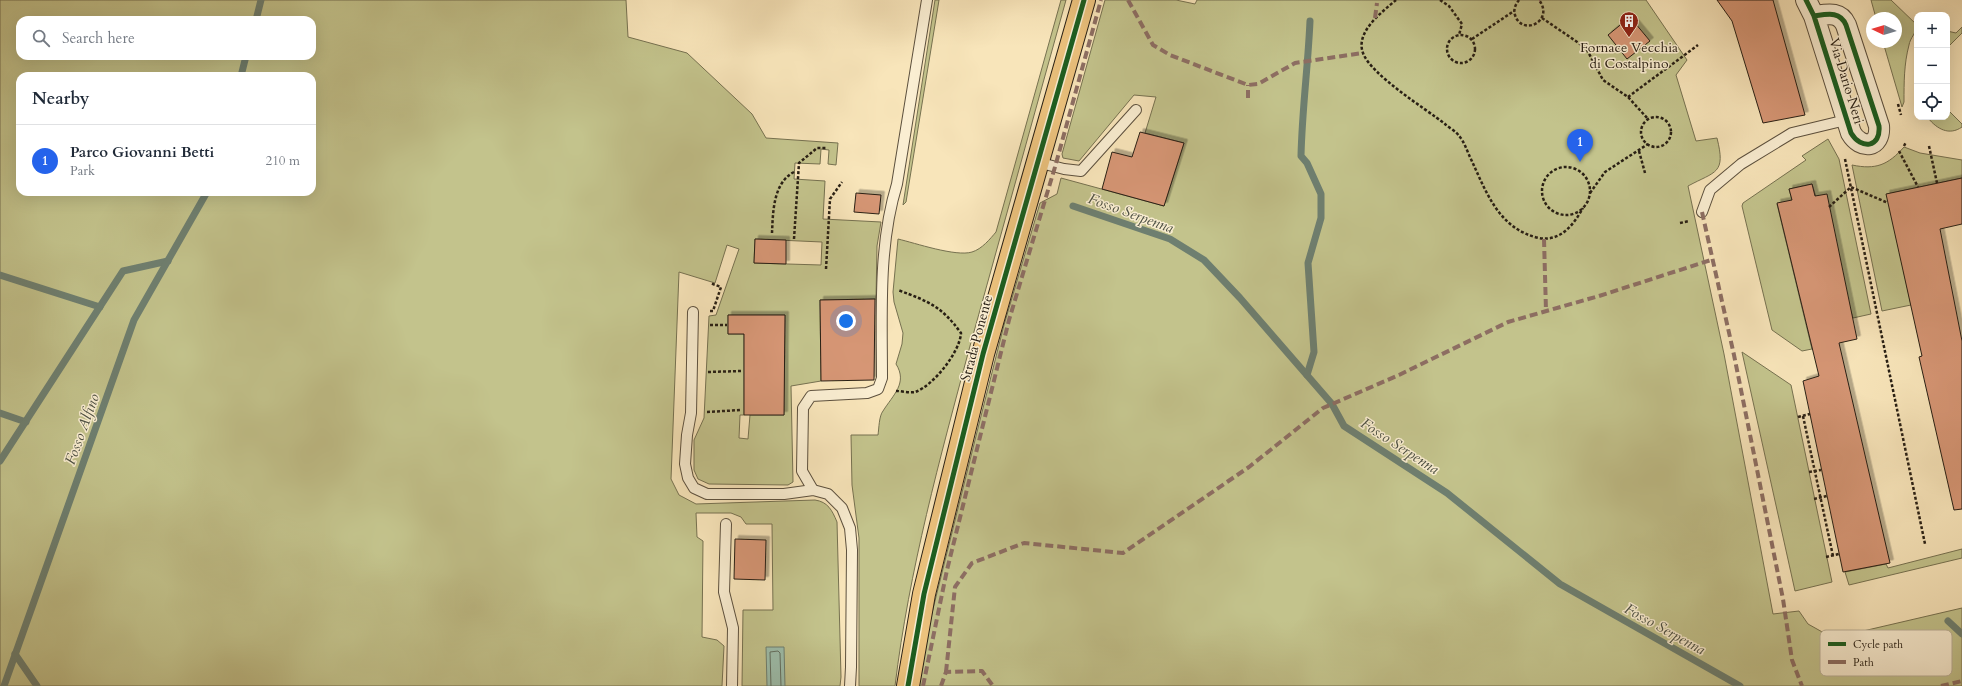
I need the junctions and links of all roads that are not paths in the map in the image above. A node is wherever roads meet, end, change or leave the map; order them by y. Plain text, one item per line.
1 (927, 0) edge
2 (1084, 0) edge
3 (1810, 8) edge
4 (1136, 110) dead end
5 (1846, 120) junction
6 (1037, 162) junction
7 (1702, 212) dead end
8 (693, 312) road end
9 (813, 490) junction
10 (726, 524) dead end
11 (732, 686) edge
12 (850, 686) edge
13 (908, 686) edge

1 - 9 lane
2 - 6 main road, Strada Ponente
3 - 5 street, Via Dario Neri
3 - 5 street, Via Dario Neri
4 - 6 lane
5 - 7 lane
6 - 13 main road, Strada Ponente
8 - 9 lane
9 - 12 lane
10 - 11 lane

